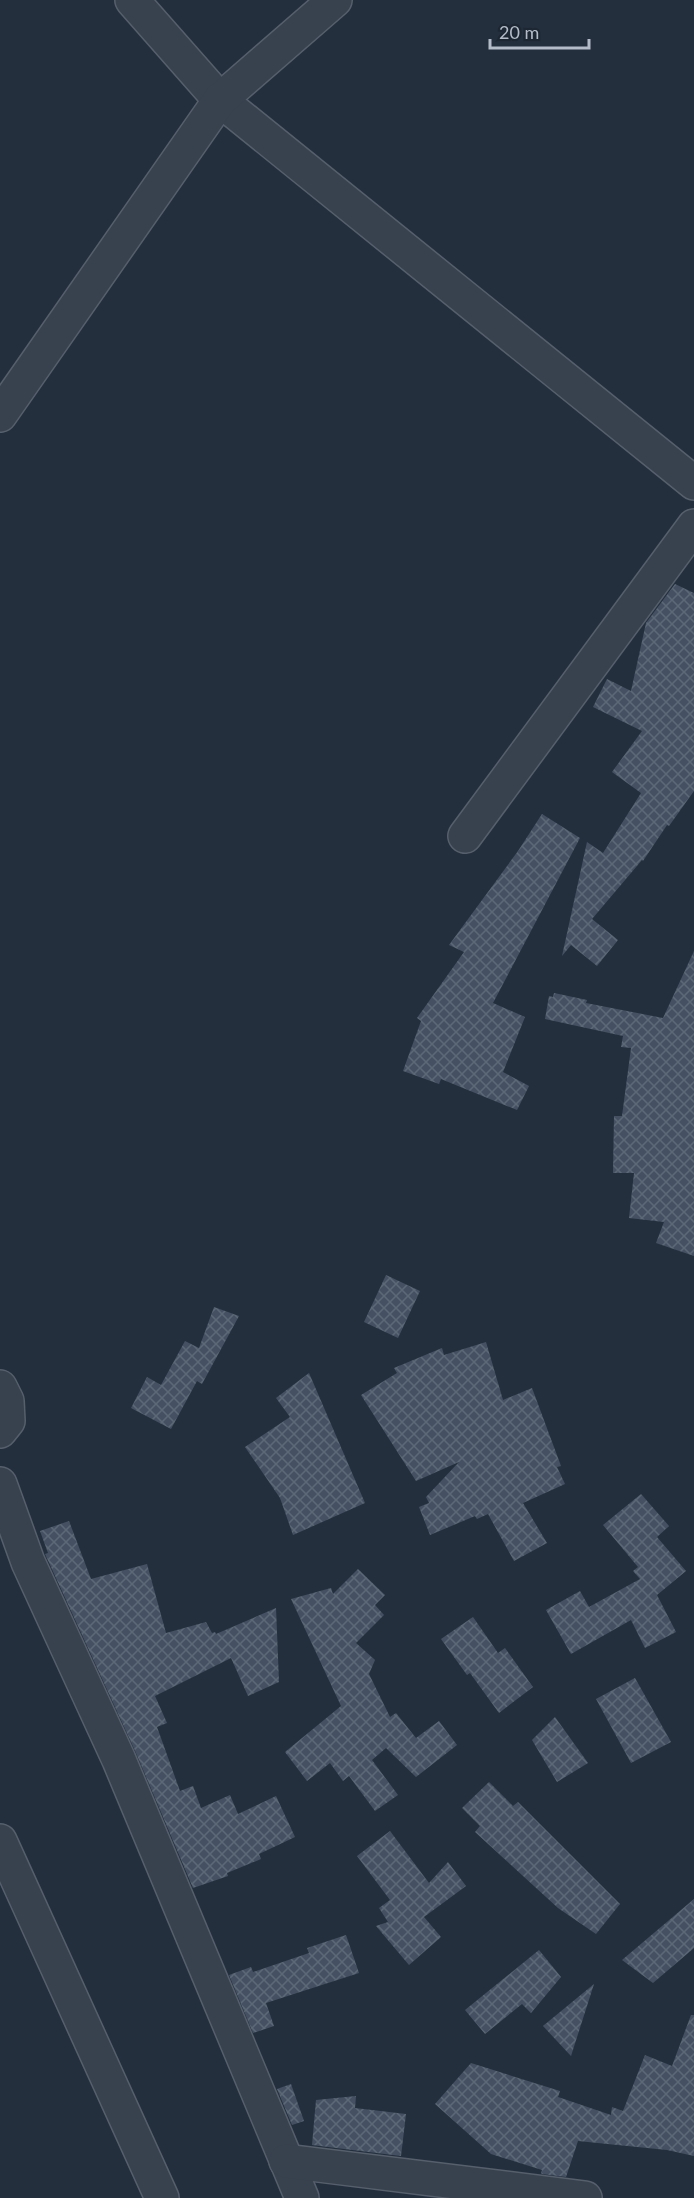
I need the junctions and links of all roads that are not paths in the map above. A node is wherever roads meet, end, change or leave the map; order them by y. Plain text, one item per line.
1 (132, 0) edge
2 (335, 0) edge
3 (220, 100) junction
4 (0, 415) edge
5 (694, 483) edge
6 (694, 526) edge
7 (465, 836) dead end
8 (0, 1387) edge
9 (0, 1431) edge
10 (0, 1484) edge
11 (0, 1841) edge
12 (286, 2161) junction
13 (162, 2198) edge
14 (302, 2198) edge
15 (585, 2198) edge

1 - 3 street
2 - 3 street
3 - 4 street
3 - 5 street
6 - 7 street
8 - 9 street
10 - 12 street
11 - 13 street
12 - 14 street
12 - 15 street

